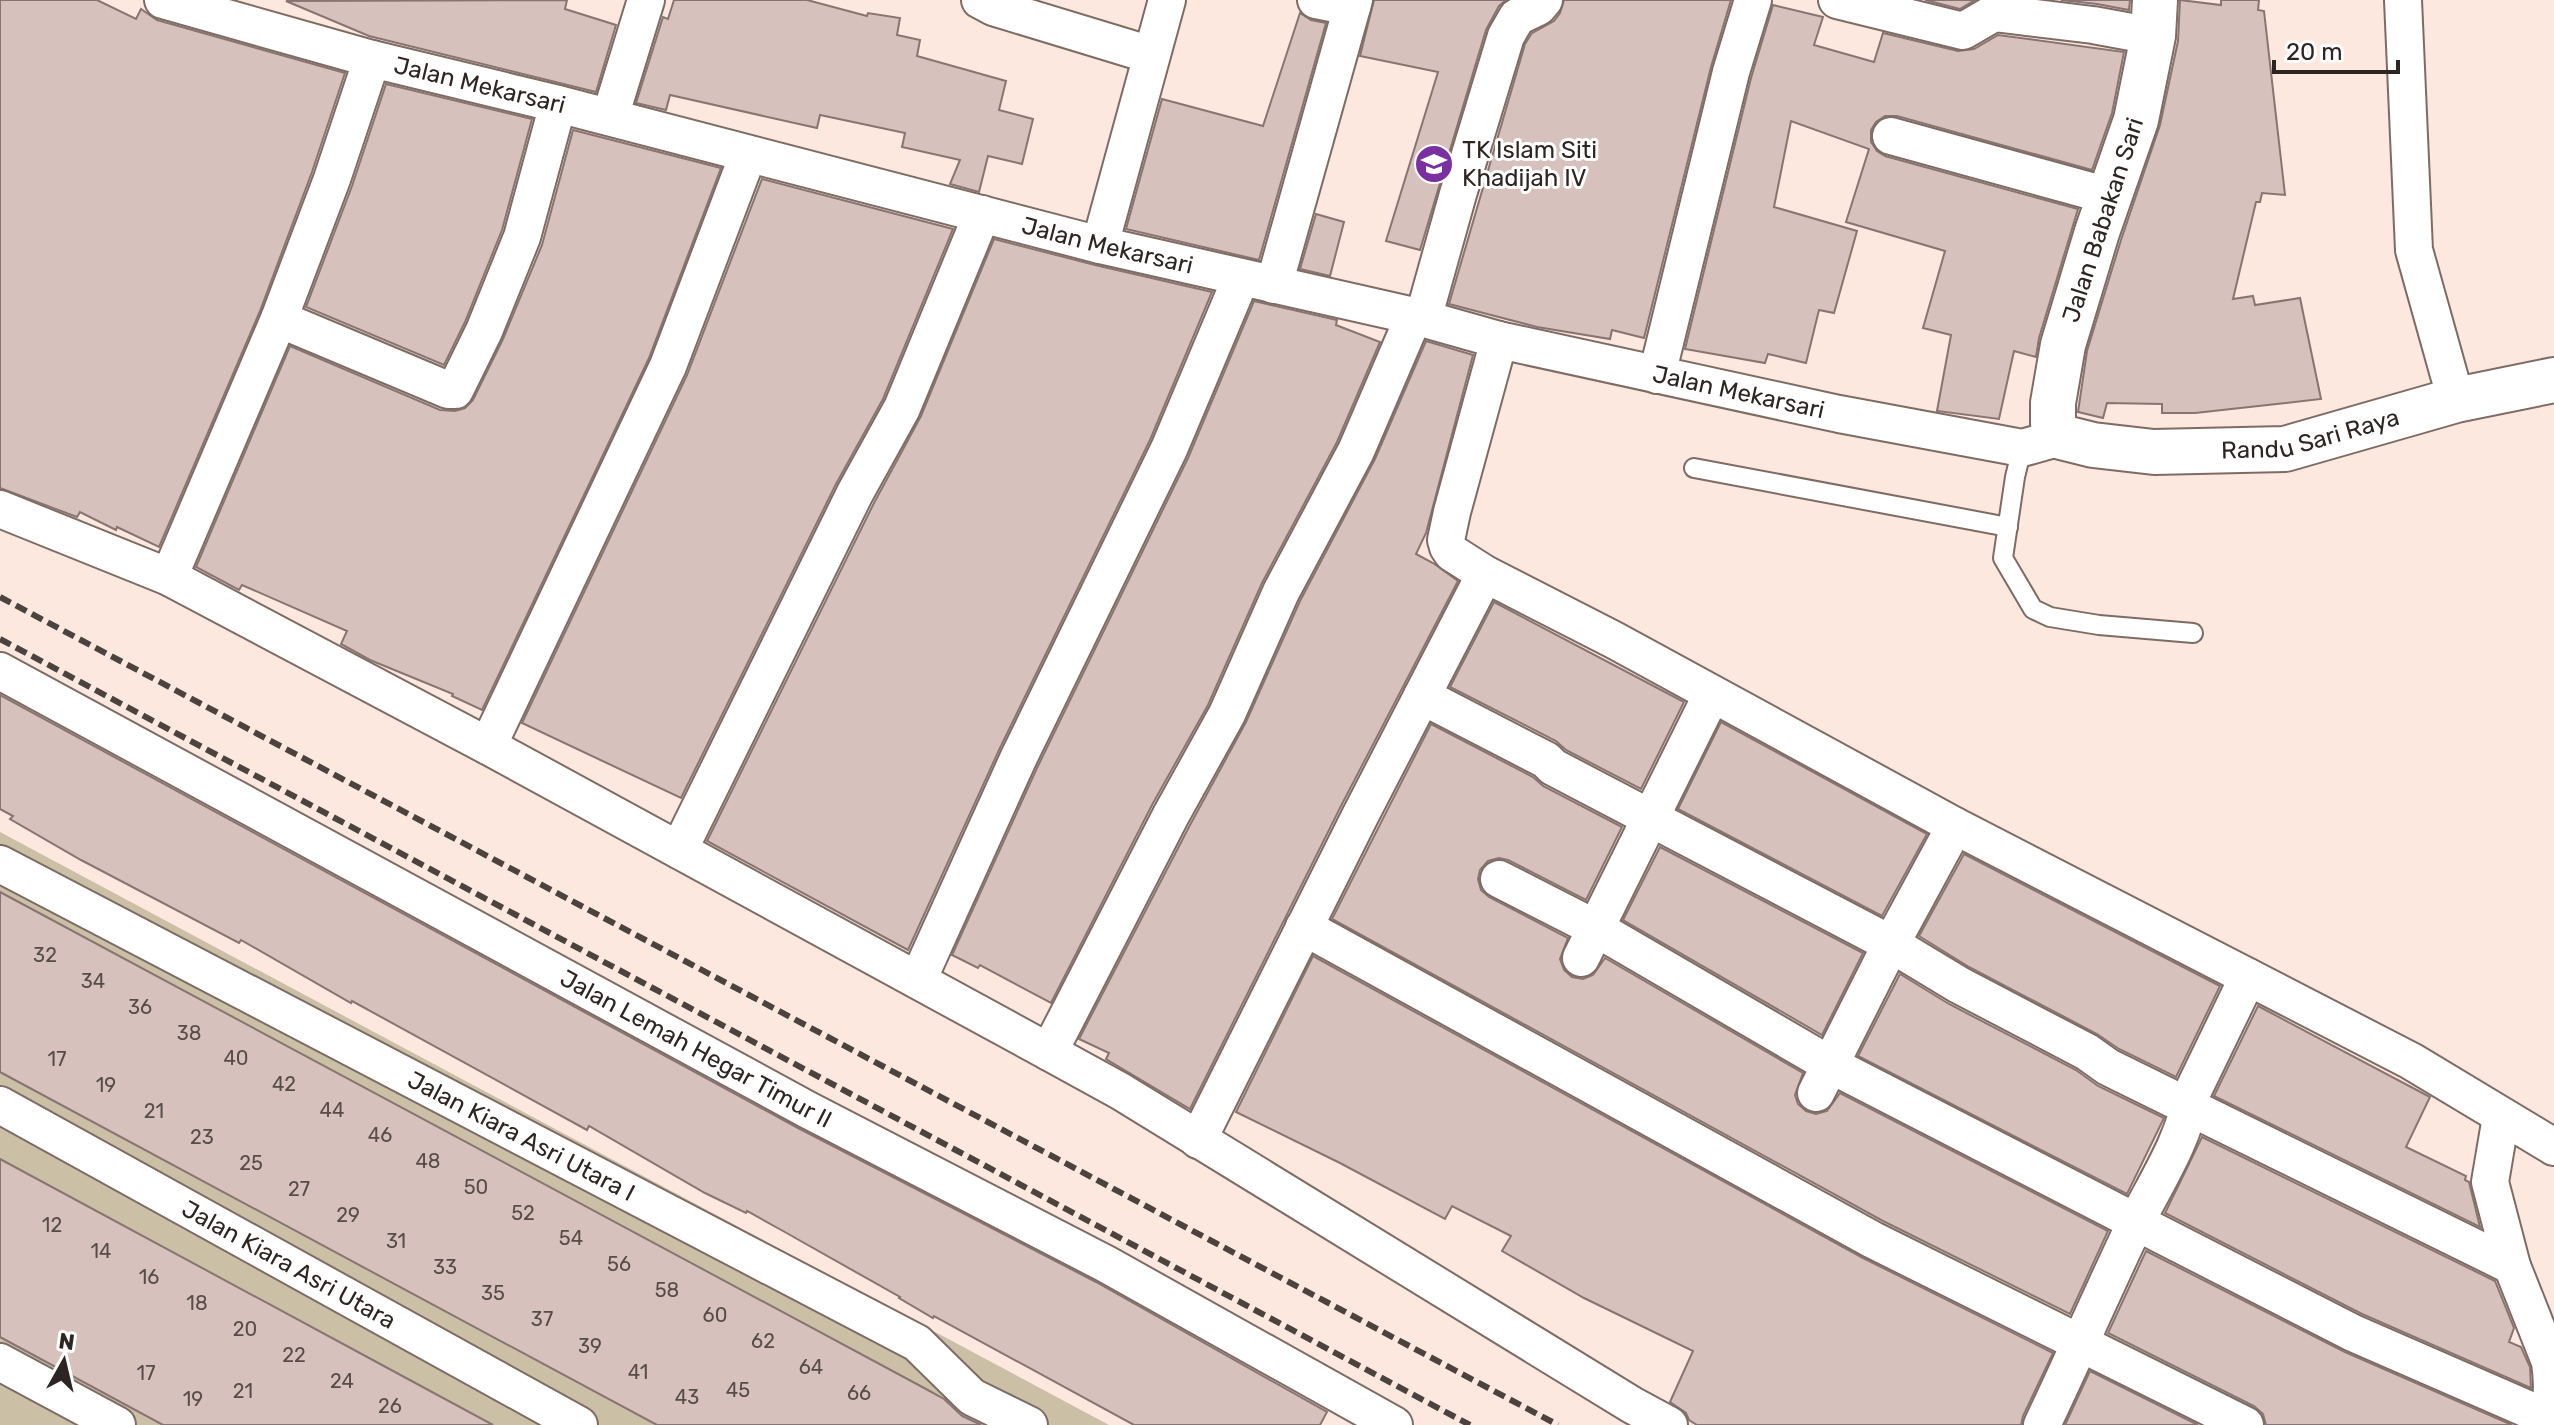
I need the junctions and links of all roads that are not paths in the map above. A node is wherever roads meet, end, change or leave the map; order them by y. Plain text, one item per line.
1 (163, 0) edge
2 (646, 0) edge
3 (980, 0) edge
4 (1167, 0) edge
5 (1316, 0) edge
6 (1544, 0) edge
7 (1753, 0) edge
8 (1837, 0) edge
9 (2403, 0) edge
10 (1353, 4) edge
11 (2154, 18) edge
12 (1151, 55) junction
13 (372, 59) junction
14 (558, 104) junction
15 (610, 117) junction
16 (1891, 136) dead end
17 (748, 155) junction
18 (2109, 196) junction
19 (982, 214) junction
20 (1100, 245) junction
21 (1258, 281) junction
22 (1418, 318) junction
23 (279, 319) junction
24 (1499, 340) junction
25 (1657, 375) junction
26 (2554, 380) edge
27 (2456, 400) junction
28 (2041, 443) junction
29 (1694, 468) dead end
30 (0, 509) edge
31 (2008, 527) junction
32 (1485, 574) junction
33 (169, 577) junction
34 (2193, 633) dead end
35 (0, 671) edge
36 (1712, 694) junction
37 (1422, 696) junction
38 (488, 746) junction
39 (1651, 819) junction
40 (1955, 826) junction
41 (679, 850) junction
42 (0, 864) edge
43 (1499, 879) dead end
44 (1304, 927) junction
45 (1589, 944) junction
46 (1891, 944) junction
47 (926, 962) junction
48 (2248, 977) junction
49 (1059, 1031) junction
50 (1823, 1079) junction
51 (0, 1105) edge
52 (2190, 1106) junction
53 (2501, 1117) junction
54 (1193, 1136) junction
55 (2554, 1147) edge
56 (2136, 1222) junction
57 (2512, 1266) junction
58 (2081, 1344) junction
59 (0, 1362) edge
60 (2546, 1421) edge
61 (117, 1425) edge
62 (579, 1425) edge
63 (1029, 1425) edge
64 (1394, 1425) edge
65 (1669, 1425) edge
66 (2042, 1425) edge
67 (2245, 1425) edge

1 - 13 street, Jalan Mekarsari
2 - 15 street
3 - 12 street
4 - 12 street
5 - 10 street
6 - 22 street
7 - 25 street
8 - 11 street
9 - 27 street
10 - 21 street
11 - 18 street, Jalan Babakan Sari
12 - 20 street
13 - 14 street, Jalan Mekarsari
13 - 23 street
14 - 15 street, Jalan Mekarsari
14 - 23 street
15 - 17 street, Jalan Mekarsari
16 - 18 street
17 - 19 street, Jalan Mekarsari
17 - 38 street
18 - 28 street, Jalan Babakan Sari
19 - 20 street, Jalan Mekarsari
19 - 41 street
20 - 21 street, Jalan Mekarsari
21 - 22 street, Jalan Mekarsari
21 - 47 street
22 - 24 street, Jalan Mekarsari
22 - 49 street
23 - 33 street
24 - 25 street, Jalan Mekarsari
24 - 32 street
25 - 28 street, Jalan Mekarsari
26 - 27 street, Randu Sari Raya
27 - 28 street, Randu Sari Raya
28 - 31 lane
29 - 31 lane
30 - 33 street
31 - 34 lane
32 - 36 street
32 - 37 street
33 - 38 street
35 - 64 street, Jalan Lemah Hegar Timur II
36 - 39 street
36 - 40 street
37 - 39 street
37 - 44 street
38 - 41 street
39 - 45 street
39 - 46 street
40 - 46 street
40 - 48 street
41 - 47 street
42 - 63 street, Jalan Kiara Asri Utara I
43 - 45 street
44 - 54 street
44 - 58 street
45 - 50 street
46 - 50 street
46 - 52 street
47 - 49 street
48 - 52 street
48 - 53 street
49 - 54 street
50 - 56 street
51 - 62 street, Jalan Kiara Asri Utara
52 - 56 street
52 - 57 street
53 - 55 street
53 - 57 street
54 - 65 street
56 - 58 street
56 - 60 street
57 - 60 street
58 - 66 street
58 - 67 street
59 - 61 street

